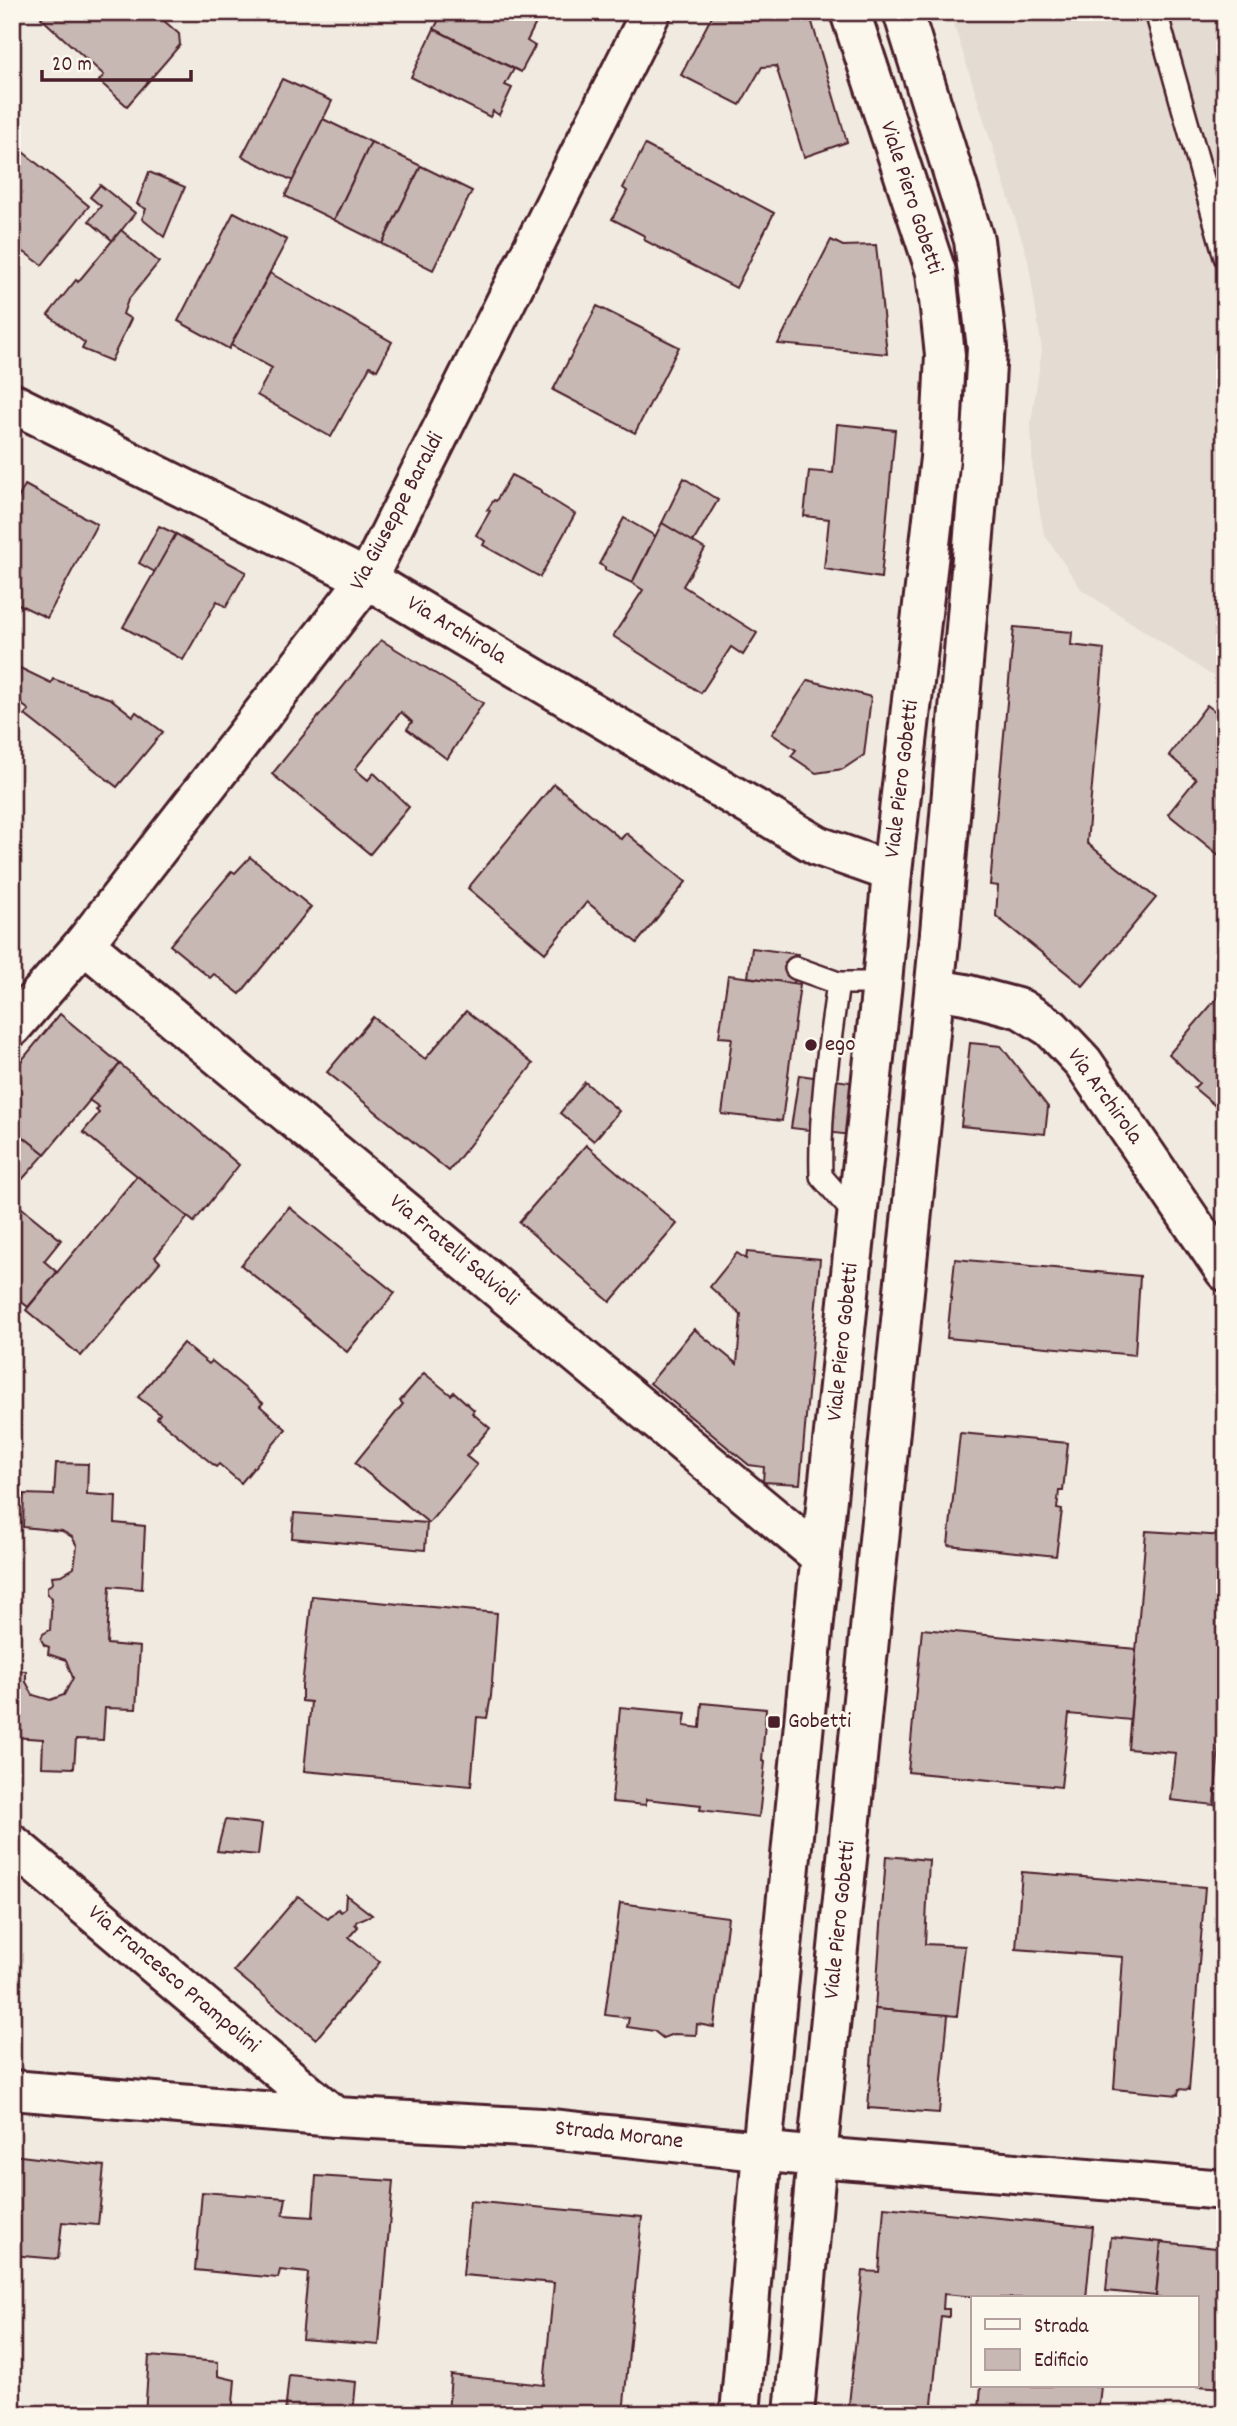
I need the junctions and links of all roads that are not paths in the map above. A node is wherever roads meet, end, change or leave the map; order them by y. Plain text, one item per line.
1 (651, 12) edge
2 (850, 12) edge
3 (903, 12) edge
4 (1156, 12) edge
5 (1225, 257) edge
6 (12, 403) edge
7 (367, 579) junction
8 (891, 872) junction
9 (84, 944) junction
10 (796, 968) dead end
11 (838, 982) junction
12 (882, 983) junction
13 (935, 989) junction
14 (12, 1027) edge
15 (857, 1217) junction
16 (1225, 1271) edge
17 (821, 1557) junction
18 (878, 1559) junction
19 (12, 1844) edge
20 (12, 2090) edge
21 (335, 2117) junction
22 (762, 2151) junction
23 (817, 2157) junction
24 (1225, 2190) edge
25 (740, 2414) edge
26 (794, 2414) edge

1 - 7 street, Via Giuseppe Baraldi
2 - 8 street, Viale Piero Gobetti
3 - 13 street, Viale Piero Gobetti
4 - 5 lane
6 - 7 street, Via Archirola
7 - 8 street, Via Archirola
7 - 9 street, Via Giuseppe Baraldi
8 - 12 street, Viale Piero Gobetti
9 - 14 street, Via Giuseppe Baraldi
9 - 17 street, Via Fratelli Salvioli
10 - 11 lane
11 - 12 lane
11 - 15 lane
12 - 15 street, Viale Piero Gobetti
13 - 16 street, Via Archirola
13 - 18 street, Viale Piero Gobetti
15 - 17 street, Viale Piero Gobetti
17 - 18 street
17 - 22 street, Viale Piero Gobetti
18 - 23 street, Viale Piero Gobetti
19 - 21 street, Via Francesco Prampolini
20 - 21 street, Strada Morane
21 - 22 street, Strada Morane
22 - 23 street, Strada Morane
22 - 25 street, Viale Piero Gobetti
23 - 24 street, Strada Morane
23 - 26 street, Viale Piero Gobetti

